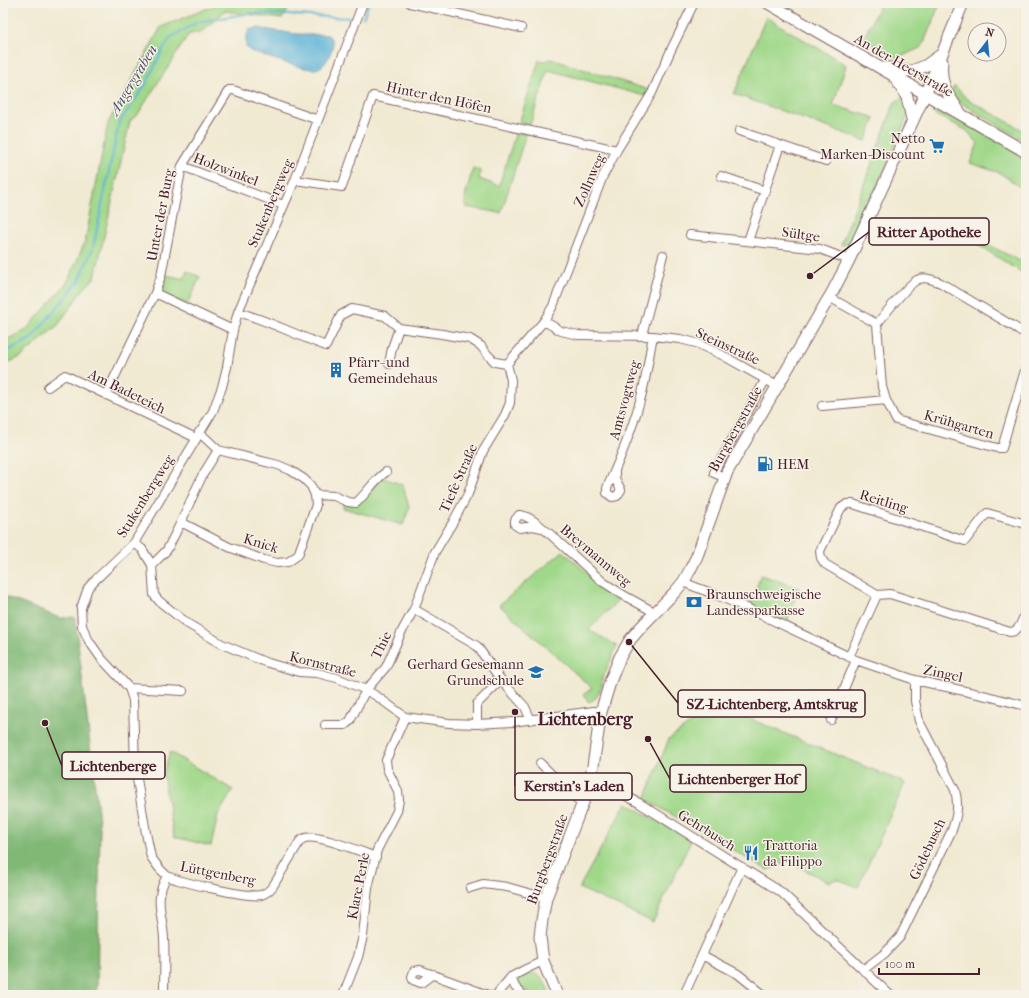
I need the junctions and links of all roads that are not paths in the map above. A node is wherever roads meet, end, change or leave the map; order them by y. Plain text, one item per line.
1 (363, 3) edge
2 (410, 3) edge
3 (694, 3) edge
4 (768, 3) edge
5 (963, 3) edge
6 (521, 28) dead end
7 (942, 54) junction
8 (879, 68) junction
9 (895, 77) junction
10 (924, 94) junction
11 (962, 115) junction
12 (912, 119) junction
13 (318, 120) junction
14 (739, 131) dead end
15 (780, 145) junction
16 (617, 150) junction
17 (1026, 152) edge
18 (826, 161) dead end
19 (182, 166) junction
20 (720, 176) dead end
21 (295, 180) junction
22 (765, 191) junction
23 (283, 205) junction
24 (690, 235) dead end
25 (748, 241) junction
26 (663, 254) dead end
27 (849, 260) junction
28 (155, 293) junction
29 (829, 297) junction
30 (238, 312) junction
31 (544, 321) junction
32 (877, 324) junction
33 (399, 328) junction
34 (233, 330) junction
35 (1026, 334) edge
36 (642, 335) junction
37 (653, 336) junction
38 (389, 364) dead end
39 (503, 364) junction
40 (1026, 367) edge
41 (767, 380) junction
42 (777, 386) junction
43 (48, 387) dead end
44 (106, 395) junction
45 (886, 400) junction
46 (822, 406) dead end
47 (198, 435) junction
48 (218, 450) junction
49 (615, 470) dead end
50 (386, 472) dead end
51 (724, 477) junction
52 (315, 495) junction
53 (181, 522) junction
54 (1026, 524) edge
55 (542, 528) dead end
56 (134, 543) junction
57 (152, 565) junction
58 (684, 581) junction
59 (877, 595) junction
60 (414, 610) junction
61 (1026, 610) edge
62 (654, 612) junction
63 (852, 658) junction
64 (501, 680) junction
65 (915, 680) junction
66 (129, 688) junction
67 (366, 690) junction
68 (183, 691) dead end
69 (1026, 706) edge
70 (601, 712) junction
71 (405, 717) junction
72 (531, 720) junction
73 (831, 720) dead end
74 (477, 724) junction
75 (325, 725) dead end
76 (540, 763) dead end
77 (591, 780) junction
78 (584, 802) junction
79 (376, 857) junction
80 (742, 867) junction
81 (166, 876) junction
82 (470, 888) dead end
83 (546, 898) junction
84 (702, 955) junction
85 (543, 962) junction
86 (863, 970) junction
87 (433, 974) dead end
88 (512, 977) junction
89 (164, 995) edge
90 (343, 995) edge
91 (488, 995) edge
92 (496, 995) edge
93 (523, 995) edge
94 (557, 995) edge
95 (684, 995) edge
96 (764, 995) edge
97 (890, 995) edge

1 - 13 street, Stukenbergweg
2 - 6 street
3 - 16 street, Zollnweg
4 - 8 street, An der Heerstraße
5 - 7 street, Burgbergstraße
7 - 8 street
7 - 10 street, Burgbergstraße
7 - 11 street
8 - 9 street, An der Heerstraße
9 - 10 street, An der Heerstraße
9 - 12 street
10 - 11 street, An der Heerstraße
10 - 12 street, Burgbergstraße
11 - 17 street, An der Heerstraße
12 - 27 street, Burgbergstraße
13 - 19 street, Unter der Burg
13 - 21 street, Stukenbergweg
14 - 15 street
15 - 18 street
15 - 22 street
16 - 21 street, Hinter den Höfen
16 - 31 street, Zollnweg
19 - 23 street, Holzwinkel
19 - 28 street, Unter der Burg
20 - 22 street
21 - 23 street, Stukenbergweg
22 - 25 street
23 - 30 street, Stukenbergweg
24 - 25 street, Sültge
25 - 27 street, Sültge
26 - 36 street
27 - 29 street, Burgbergstraße
28 - 34 street
28 - 44 street, Unter der Burg
29 - 32 street
29 - 42 street, Burgbergstraße
30 - 33 street
30 - 34 street, Stukenbergweg
31 - 36 street, Steinstraße
31 - 39 street, Zollnweg
32 - 35 street
32 - 45 street, Krühgarten
33 - 38 street
33 - 39 street
34 - 47 street, Stukenbergweg
36 - 37 street, Steinstraße
37 - 41 street, Steinstraße
37 - 49 street, Amtsvogtweg
39 - 60 street, Tiefe Straße
40 - 45 street, Krühgarten
41 - 42 street, Steinstraße
41 - 51 street
42 - 51 street, Burgbergstraße
43 - 44 street, Am Badeteich
44 - 47 street, Am Badeteich
45 - 46 street
47 - 48 street
47 - 56 street, Stukenbergweg
48 - 52 street
48 - 53 street
50 - 52 street
51 - 58 street, Burgbergstraße
52 - 53 street, Knick
53 - 57 street
54 - 59 street, Reitling
55 - 62 street, Breymannweg
56 - 57 street, Kornstraße
56 - 66 street, Stukenbergweg
57 - 67 street, Kornstraße
58 - 62 street, Burgbergstraße
58 - 63 street, Zingel
59 - 61 street, Reitling
59 - 63 street
60 - 64 street
60 - 67 street, Thie
62 - 70 street, Burgbergstraße
63 - 65 street, Zingel
63 - 73 street
64 - 72 street
64 - 74 street
65 - 69 street, Zingel
65 - 86 street, Gödebusch
66 - 68 street
66 - 81 street, Stukenbergweg
67 - 71 street, Kornstraße
67 - 75 street, Thie
70 - 72 street
70 - 77 street, Burgbergstraße
71 - 74 street
71 - 79 street, Klare Perle
72 - 74 street
76 - 78 street, Burgbergstraße
77 - 78 street, Burgbergstraße
77 - 80 street, Gehrbusch
78 - 83 street, Burgbergstraße
79 - 81 street, Lüttgenberg
79 - 90 street, Klare Perle
80 - 84 street
80 - 86 street, Gehrbusch
81 - 89 street
82 - 83 street
83 - 85 street, Burgbergstraße
84 - 95 street
84 - 96 street
85 - 88 street
85 - 94 street, Burgbergstraße
86 - 97 street, Gehrbusch
87 - 91 street
88 - 92 street
88 - 93 street

